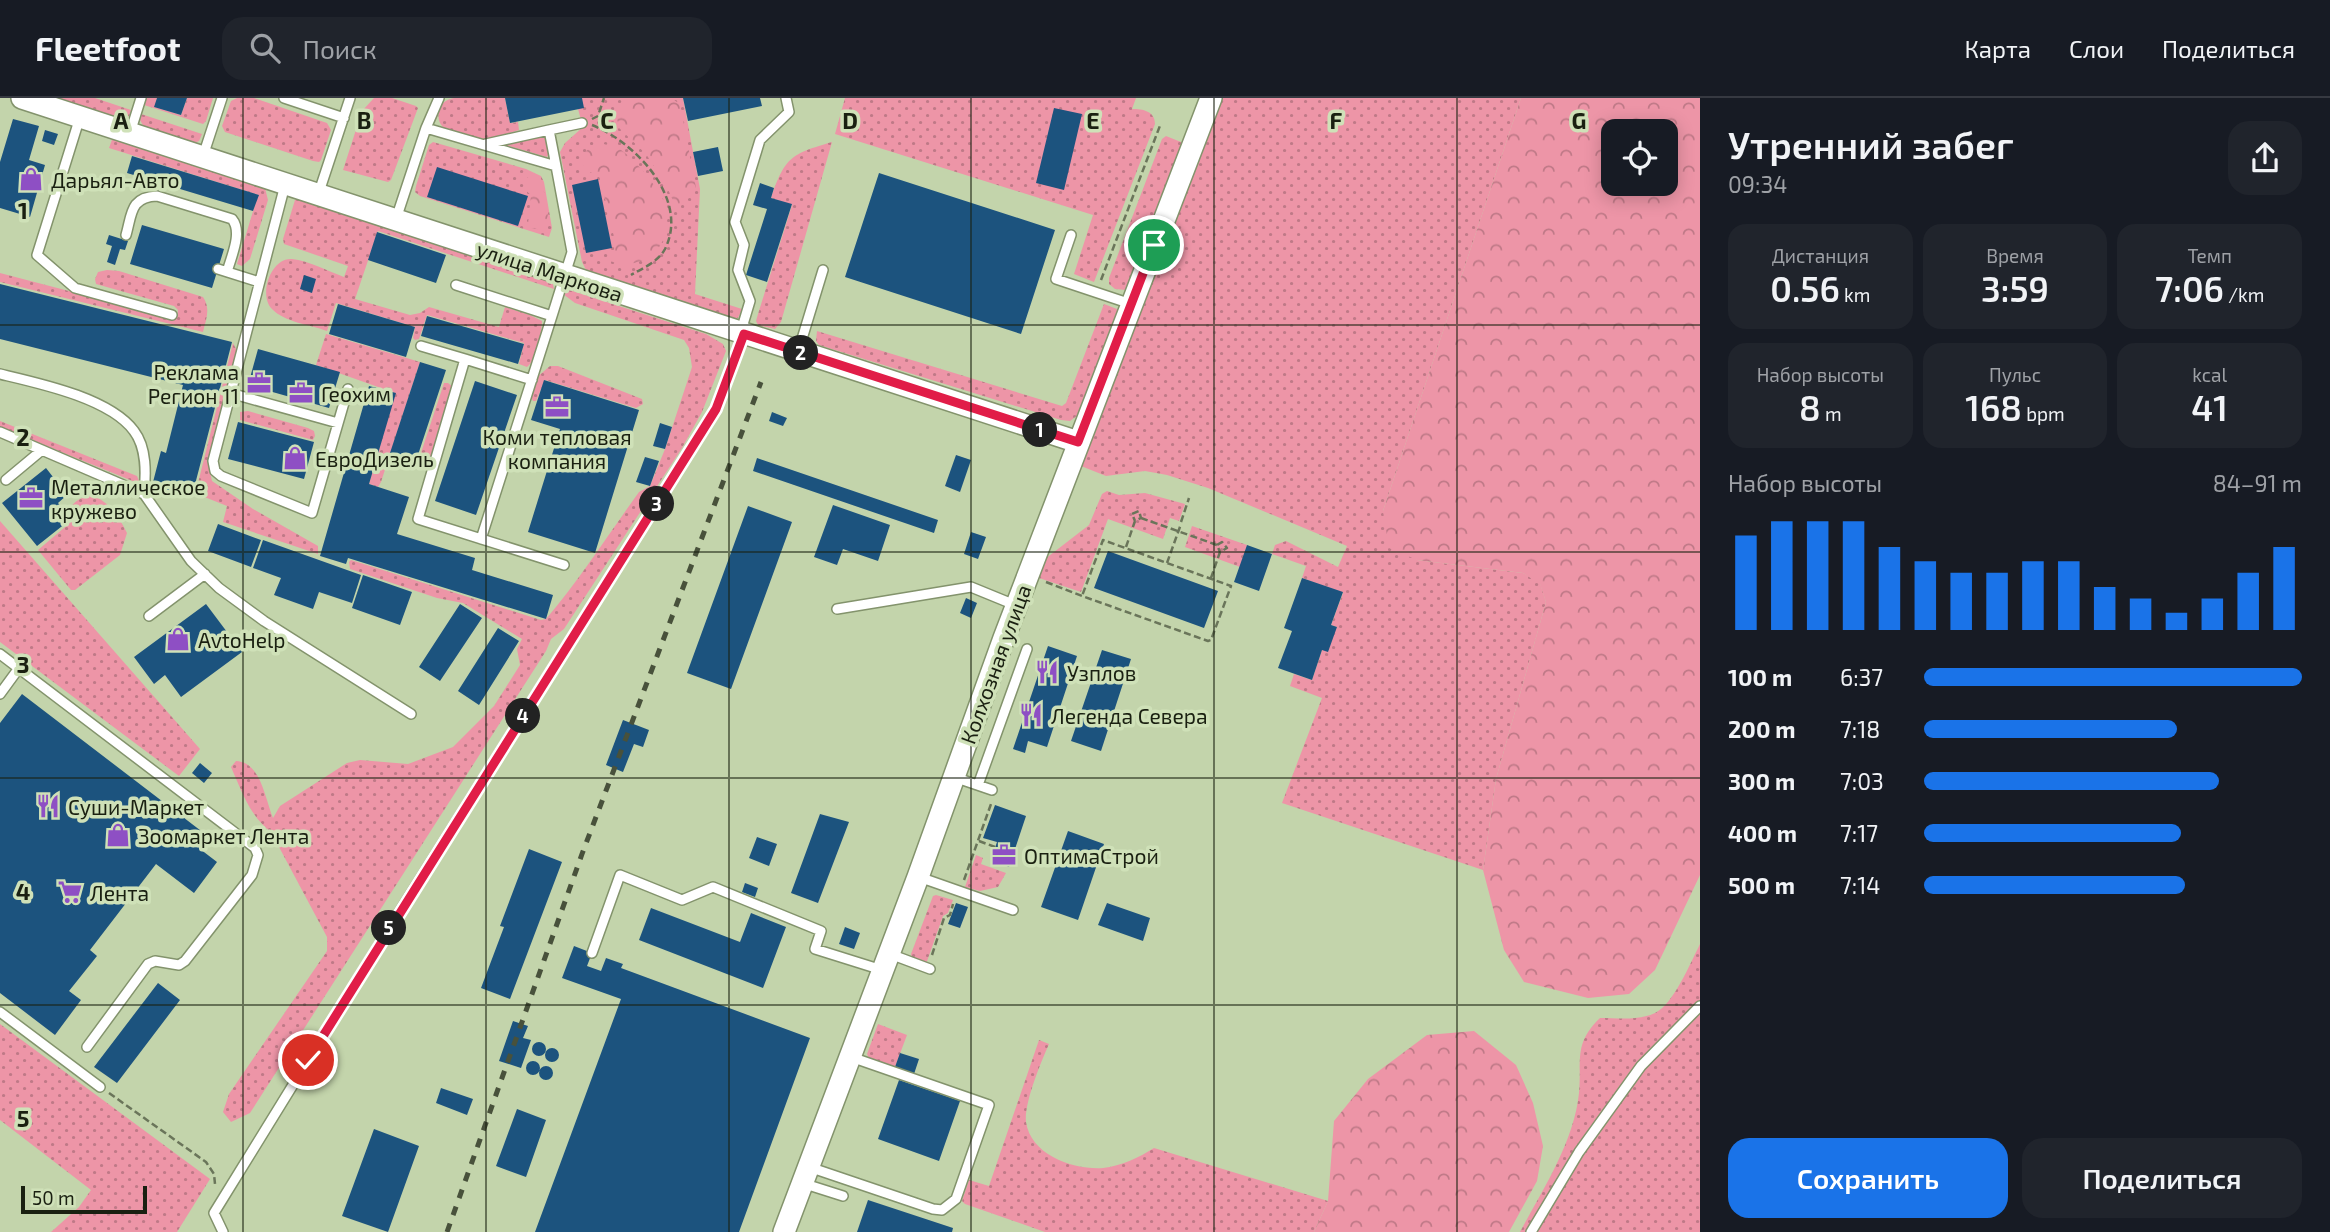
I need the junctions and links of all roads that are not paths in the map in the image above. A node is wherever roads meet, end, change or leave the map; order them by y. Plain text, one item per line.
1 (22, 98) edge
2 (141, 98) edge
3 (222, 98) edge
4 (284, 98) edge
5 (350, 98) edge
6 (439, 98) edge
7 (786, 98) edge
8 (1211, 98) edge
9 (80, 117) junction
10 (344, 118) junction
11 (582, 123) road end
12 (426, 128) junction
13 (549, 130) junction
14 (130, 133) junction
15 (484, 145) junction
16 (203, 157) junction
17 (556, 166) junction
18 (285, 184) junction
19 (318, 195) junction
20 (396, 220) junction
21 (126, 235) dead end
22 (1071, 235) dead end
23 (823, 270) dead end
24 (565, 275) junction
25 (259, 282) junction
26 (456, 285) dead end
27 (1131, 304) junction
28 (172, 315) dead end
29 (552, 316) junction
30 (742, 334) junction
31 (421, 346) dead end
32 (798, 352) junction
33 (465, 359) junction
34 (0, 374) edge
35 (532, 380) junction
36 (348, 389) dead end
37 (230, 393) junction
38 (338, 423) junction
39 (0, 432) edge
40 (1078, 442) junction
41 (42, 450) junction
42 (6, 480) dead end
43 (144, 494) junction
44 (481, 539) junction
45 (564, 565) dead end
46 (205, 575) junction
47 (1016, 605) junction
48 (837, 609) dead end
49 (149, 616) dead end
50 (1027, 649) dead end
51 (0, 654) edge
52 (19, 668) junction
53 (0, 694) edge
54 (411, 714) dead end
55 (954, 777) junction
56 (978, 785) junction
57 (992, 795) road end
58 (919, 877) junction
59 (1013, 910) dead end
60 (592, 953) dead end
61 (886, 962) junction
62 (928, 968) road end
63 (1700, 1006) edge
64 (0, 1012) edge
65 (87, 1047) dead end
66 (850, 1057) junction
67 (100, 1087) road end
68 (805, 1175) junction
69 (843, 1196) dead end
70 (223, 1232) edge
71 (784, 1232) edge
72 (1531, 1232) edge

1 - 9 street, улица Маркова
2 - 14 lane
3 - 16 lane
4 - 10 lane
5 - 10 lane
6 - 12 lane
7 - 30 lane
8 - 27 street, Колхозная улица
9 - 14 street, улица Маркова
9 - 28 lane
10 - 19 lane
11 - 13 lane
12 - 15 lane
12 - 20 lane
13 - 15 lane
13 - 17 lane
14 - 16 street, улица Маркова
15 - 17 lane
16 - 18 street, улица Маркова
17 - 24 lane
18 - 19 street, улица Маркова
18 - 25 lane
19 - 20 street, улица Маркова
20 - 24 street, улица Маркова
21 - 25 lane
22 - 27 lane
23 - 32 lane
24 - 29 lane
24 - 30 street, улица Маркова
25 - 37 lane
26 - 29 lane
27 - 40 street, Колхозная улица
29 - 35 lane
30 - 32 street, улица Маркова
30 - 70 lane
31 - 33 lane
32 - 40 street, улица Маркова
33 - 35 lane
33 - 44 lane
34 - 43 lane
35 - 44 lane
36 - 38 lane
37 - 38 lane
37 - 38 lane
39 - 41 lane
40 - 47 street, Колхозная улица
41 - 42 lane
41 - 43 lane
43 - 46 lane
44 - 45 lane
46 - 49 lane
46 - 54 lane
47 - 48 lane
47 - 55 street, Колхозная улица
50 - 56 lane
51 - 52 lane
52 - 53 lane
52 - 65 lane
55 - 56 lane
55 - 58 street, Колхозная улица
56 - 57 lane
58 - 59 lane
58 - 61 street, Колхозная улица
60 - 61 lane
61 - 62 lane
61 - 66 street, Колхозная улица
63 - 72 lane
64 - 67 lane
66 - 68 street, Колхозная улица
66 - 68 lane
68 - 69 lane
68 - 71 street, Колхозная улица

